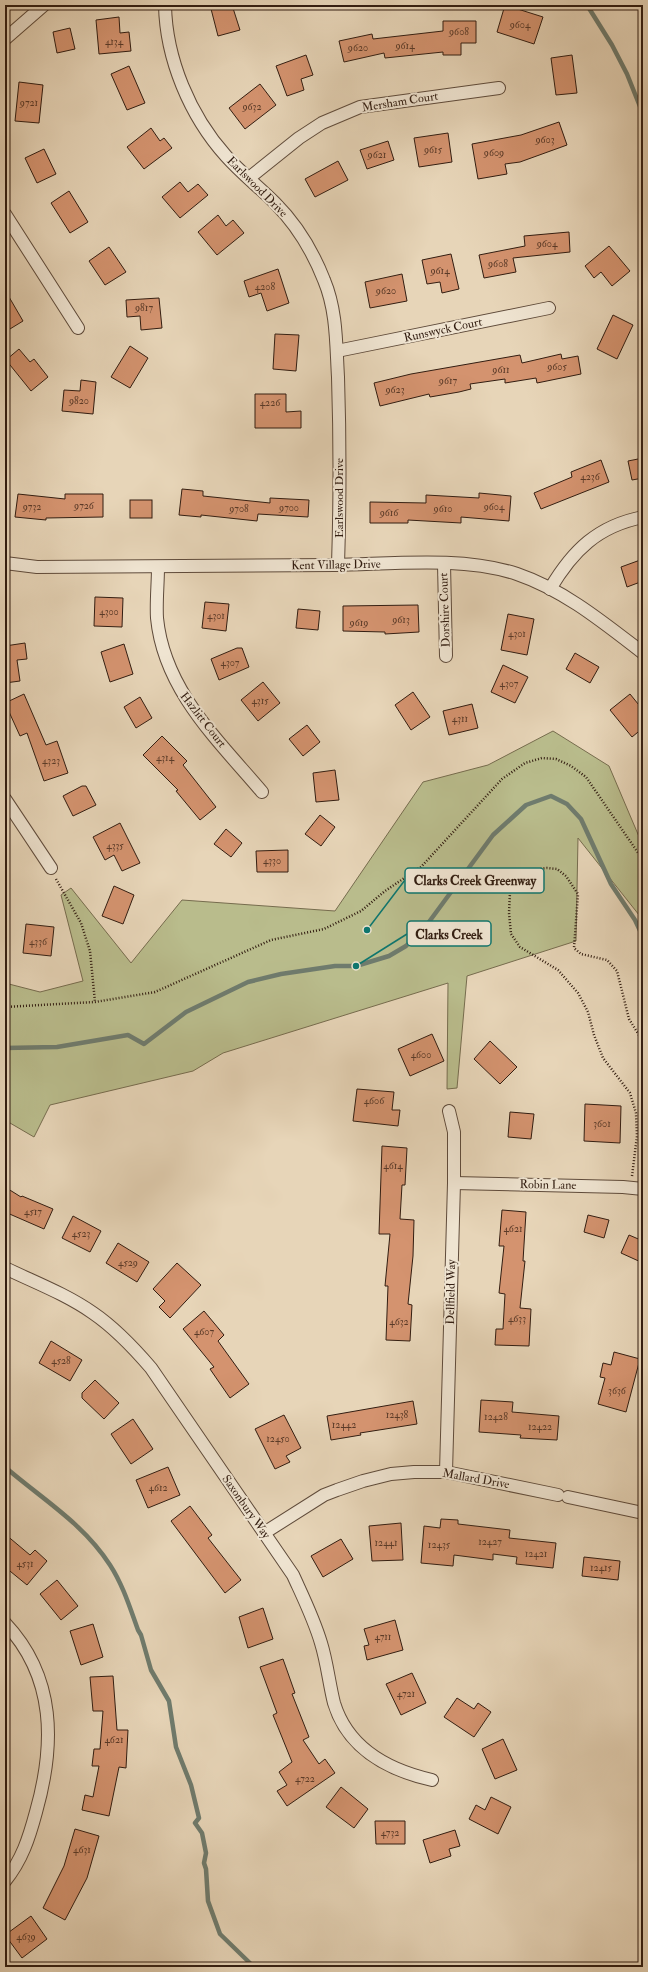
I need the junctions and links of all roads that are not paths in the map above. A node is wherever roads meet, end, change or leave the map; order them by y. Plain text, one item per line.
1 (44, 5) edge
2 (165, 5) edge
3 (5, 39) edge
4 (499, 88) dead end
5 (248, 178) junction
6 (5, 214) edge
7 (549, 308) dead end
8 (78, 328) dead end
9 (337, 351) junction
10 (643, 517) edge
11 (5, 563) edge
12 (338, 564) junction
13 (444, 564) junction
14 (158, 567) junction
15 (550, 588) junction
16 (643, 653) edge
17 (446, 656) dead end
18 (262, 792) dead end
19 (5, 799) edge
20 (51, 868) road end
21 (450, 1111) dead end
22 (454, 1183) junction
23 (643, 1189) edge
24 (5, 1268) edge
25 (446, 1472) junction
26 (643, 1513) edge
27 (264, 1533) junction
28 (5, 1623) edge
29 (432, 1780) dead end
30 (5, 1881) edge

1 - 3 street
2 - 5 street, Earlswood Drive
4 - 5 street, Mersham Court
5 - 9 street, Earlswood Drive
6 - 8 street
7 - 9 street, Runswyck Court
9 - 12 street, Earlswood Drive
10 - 15 street
11 - 14 street, Kent Village Drive
12 - 13 street, Kent Village Drive
12 - 14 street, Kent Village Drive
13 - 15 street, Kent Village Drive
13 - 17 street, Dorshire Court
14 - 18 street, Hazlitt Court
15 - 16 street, Kent Village Drive
19 - 20 street
21 - 22 street, Dellfield Way
22 - 23 street, Robin Lane
22 - 25 street, Dellfield Way
24 - 27 street, Saxonbury Way
25 - 26 street, Mallard Drive
25 - 27 street, Mallard Drive
27 - 29 street, Saxonbury Way
28 - 30 street

